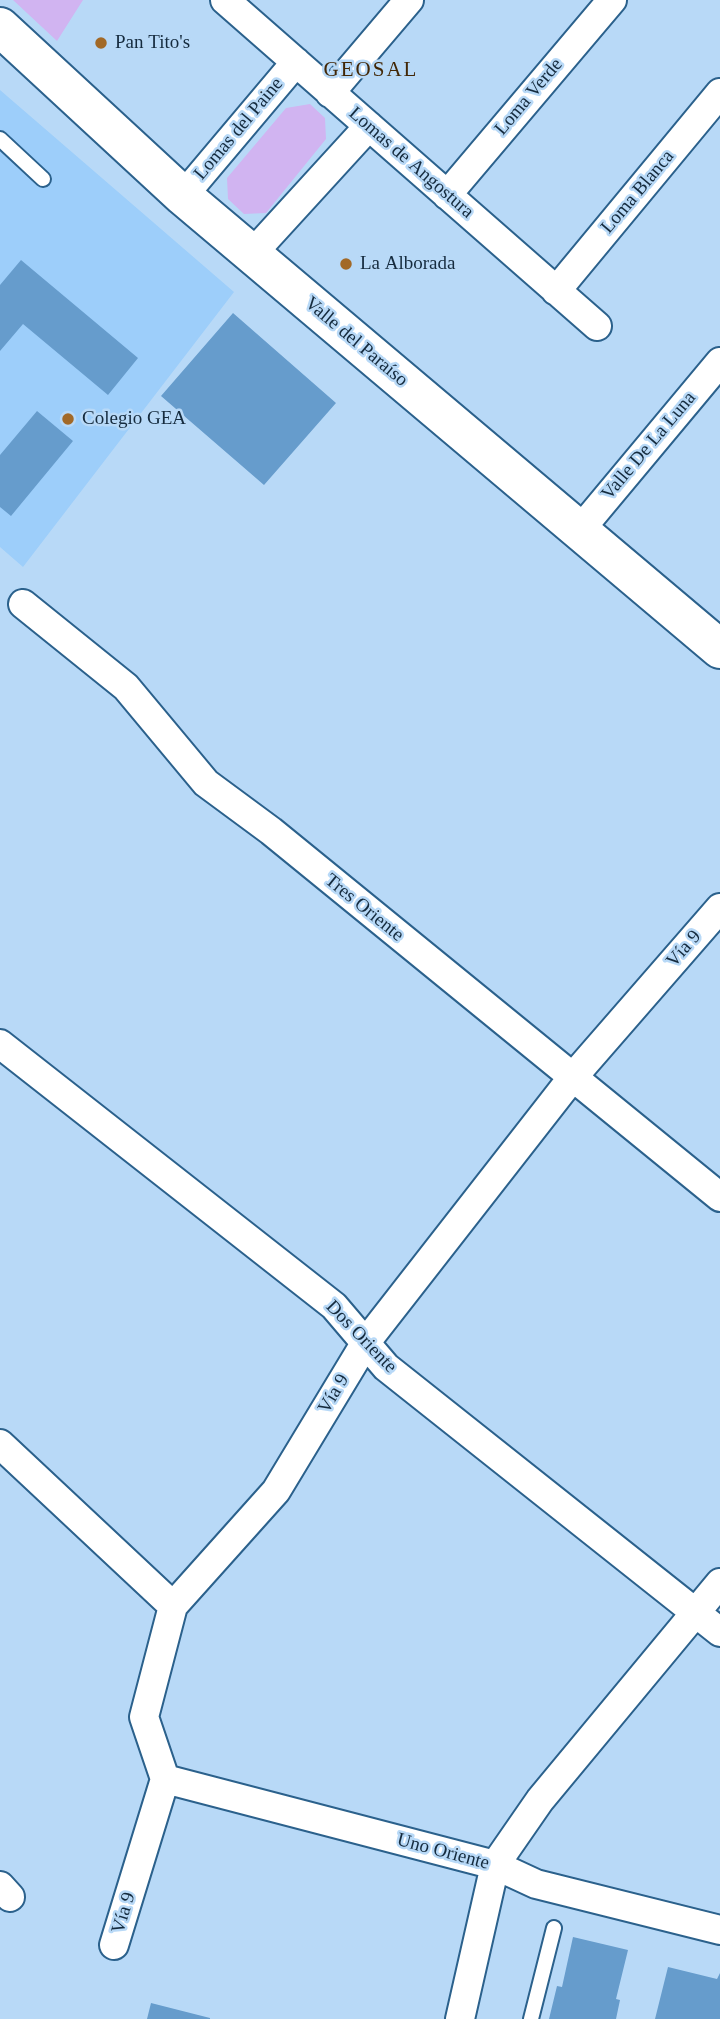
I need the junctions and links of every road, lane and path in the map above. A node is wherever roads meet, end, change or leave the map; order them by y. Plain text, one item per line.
1 (225, 0) edge
2 (409, 0) edge
3 (612, 0) edge
4 (0, 27) edge
5 (296, 62) junction
6 (331, 93) junction
7 (720, 93) edge
8 (369, 126) junction
9 (0, 139) edge
10 (43, 179) dead end
11 (447, 195) junction
12 (183, 196) junction
13 (253, 254) junction
14 (556, 291) junction
15 (597, 327) dead end
16 (720, 362) edge
17 (579, 531) junction
18 (23, 604) dead end
19 (720, 649) edge
20 (720, 908) edge
21 (0, 1044) edge
22 (572, 1078) junction
23 (720, 1197) edge
24 (366, 1342) junction
25 (0, 1444) edge
26 (720, 1583) edge
27 (173, 1606) junction
28 (697, 1613) junction
29 (720, 1632) edge
30 (165, 1779) junction
31 (495, 1865) junction
32 (554, 1928) dead end
33 (720, 1930) edge
34 (114, 1945) dead end
35 (460, 2019) edge
36 (531, 2019) edge

1 - 5 street, Lomas de Angostura
2 - 6 street
3 - 11 street, Loma Verde
4 - 12 street, Valle del Paraíso
5 - 6 street, Lomas de Angostura
5 - 12 street, Lomas del Paine
6 - 8 street, Lomas de Angostura
7 - 14 street, Loma Blanca
8 - 11 street, Lomas de Angostura
8 - 13 street
9 - 10 lane
11 - 14 street, Lomas de Angostura
12 - 13 street, Valle del Paraíso
13 - 17 street, Valle del Paraíso
14 - 15 street, Lomas de Angostura
16 - 17 street, Valle De La Luna
17 - 19 street, Valle del Paraíso
18 - 22 street, Tres Oriente
20 - 22 street, Vía 9
21 - 24 street, Dos Oriente
22 - 23 street, Tres Oriente
22 - 24 street, Vía 9
24 - 27 street, Vía 9
24 - 28 street, Dos Oriente
25 - 27 street
26 - 28 street
27 - 30 street, Vía 9
28 - 29 street, Dos Oriente
28 - 31 street
30 - 31 street, Uno Oriente
30 - 34 street, Vía 9
31 - 33 street, Uno Oriente
31 - 35 street
32 - 36 lane

